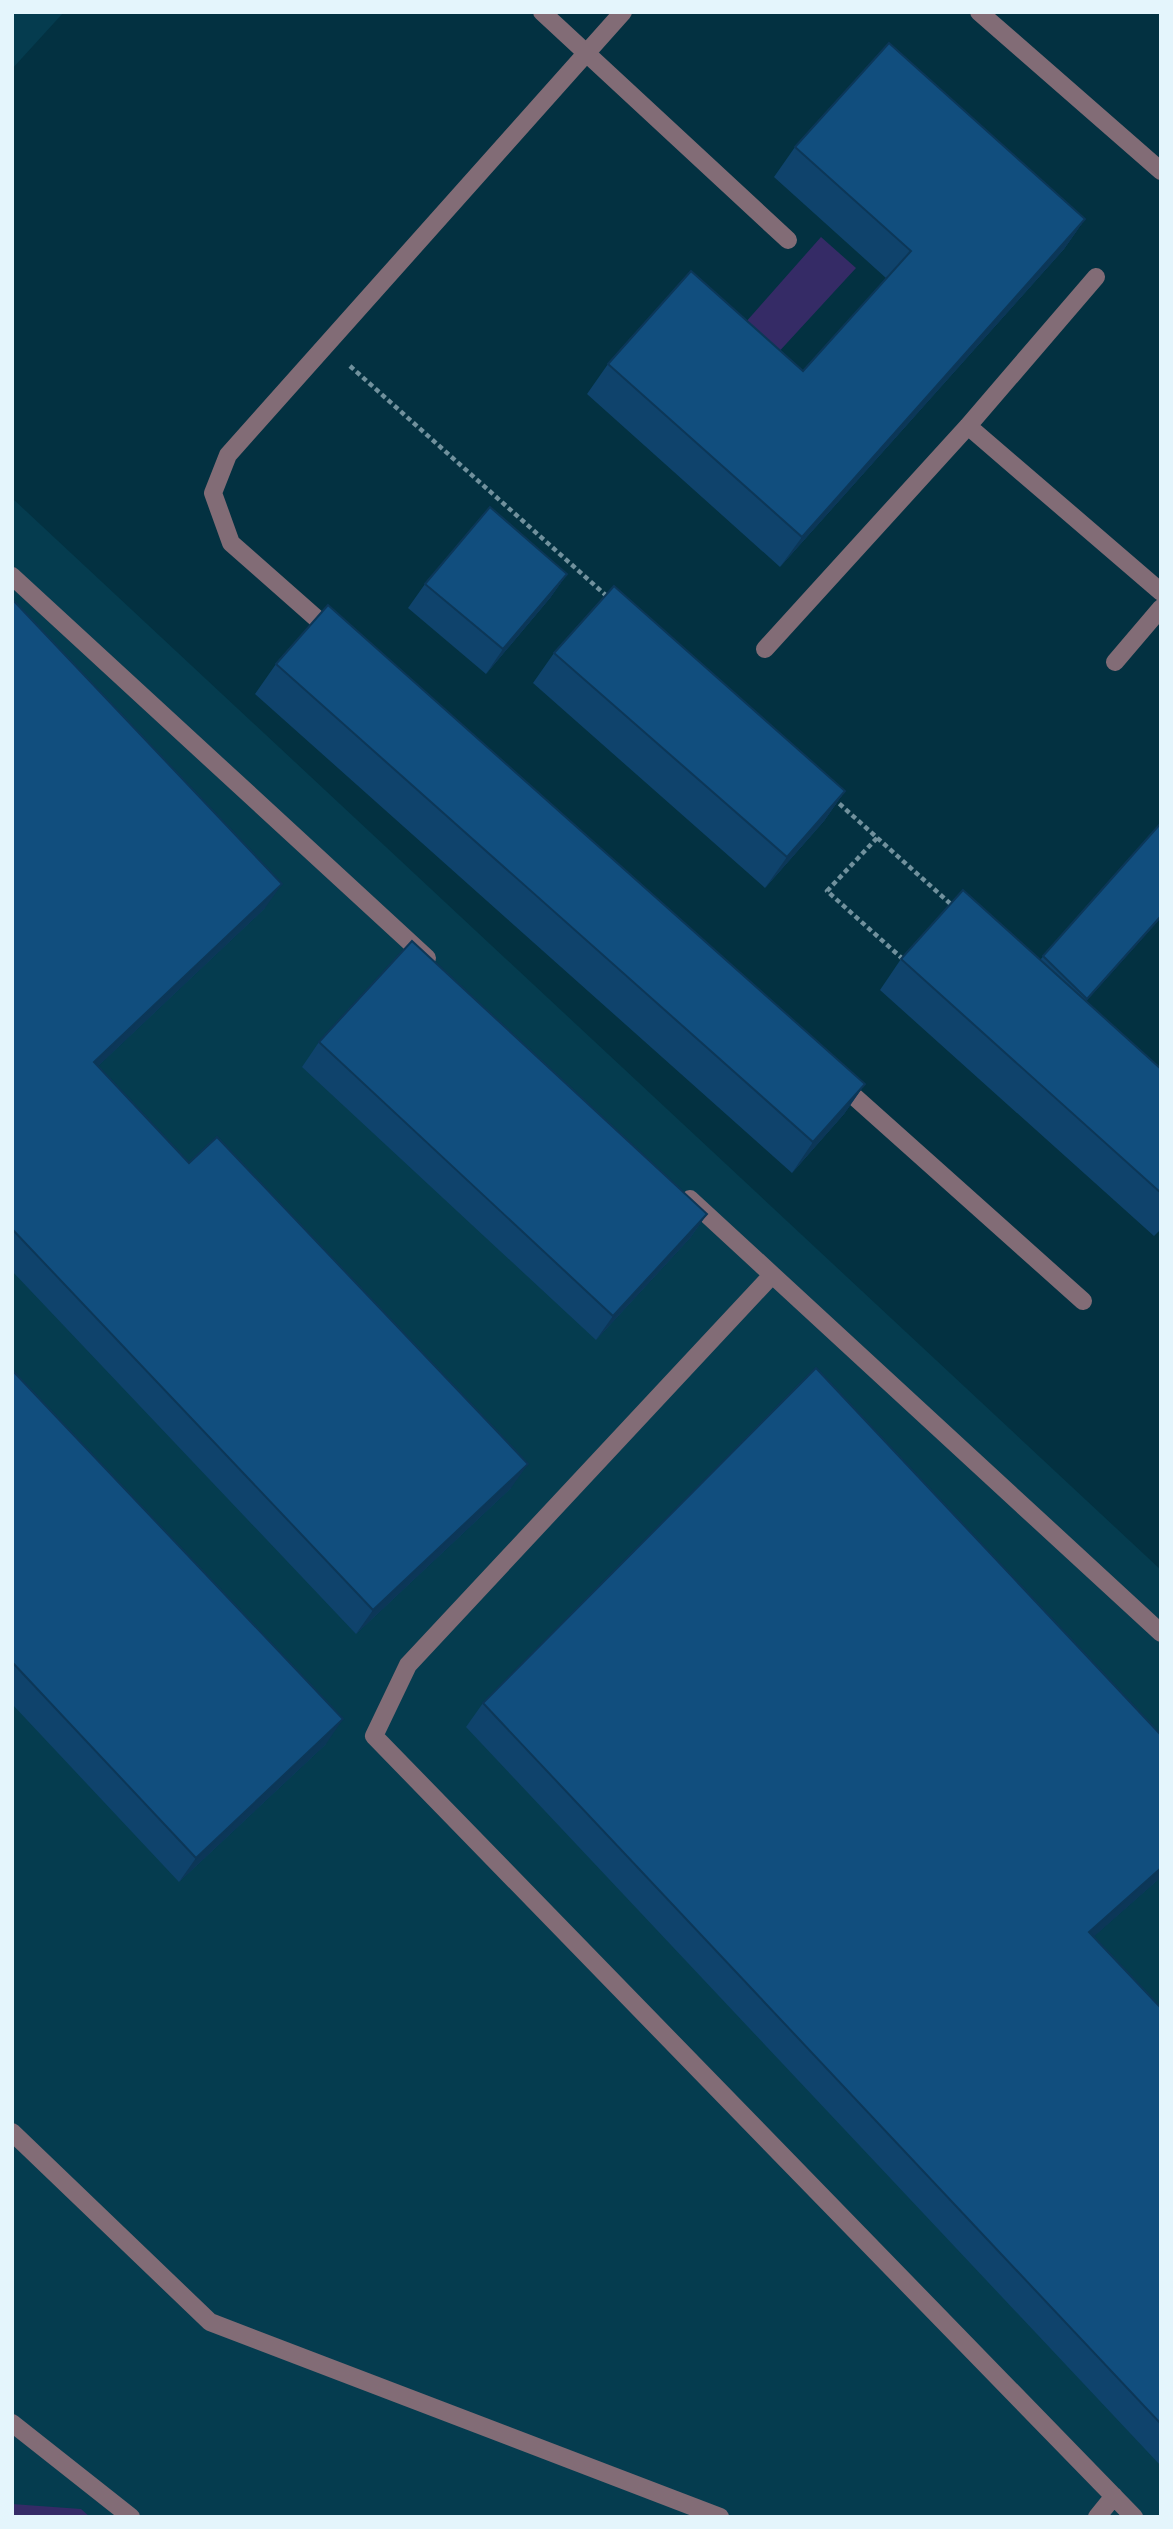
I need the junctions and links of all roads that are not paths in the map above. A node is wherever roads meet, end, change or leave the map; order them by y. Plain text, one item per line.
1 (542, 12) edge
2 (622, 12) edge
3 (979, 12) edge
4 (587, 52) junction
5 (1161, 171) edge
6 (788, 240) dead end
7 (1096, 277) dead end
8 (968, 426) junction
9 (12, 576) edge
10 (1161, 592) edge
11 (1161, 608) edge
12 (346, 645) edge
13 (765, 649) dead end
14 (1115, 662) dead end
15 (443, 973) edge
16 (824, 1070) edge
17 (680, 1190) edge
18 (772, 1275) junction
19 (1083, 1301) dead end
20 (1161, 1633) edge
21 (12, 2132) edge
22 (12, 2423) edge
23 (1114, 2496) junction
24 (131, 2517) edge
25 (720, 2517) edge
26 (1097, 2517) edge
27 (1134, 2517) edge

1 - 4 lane
2 - 4 lane
3 - 5 lane
4 - 6 lane
4 - 12 lane
7 - 8 lane
8 - 10 lane
8 - 13 lane
9 - 15 lane
11 - 14 lane
16 - 19 lane
17 - 18 lane
18 - 20 lane
18 - 23 lane
21 - 25 lane
22 - 24 lane
23 - 26 lane
23 - 27 lane

